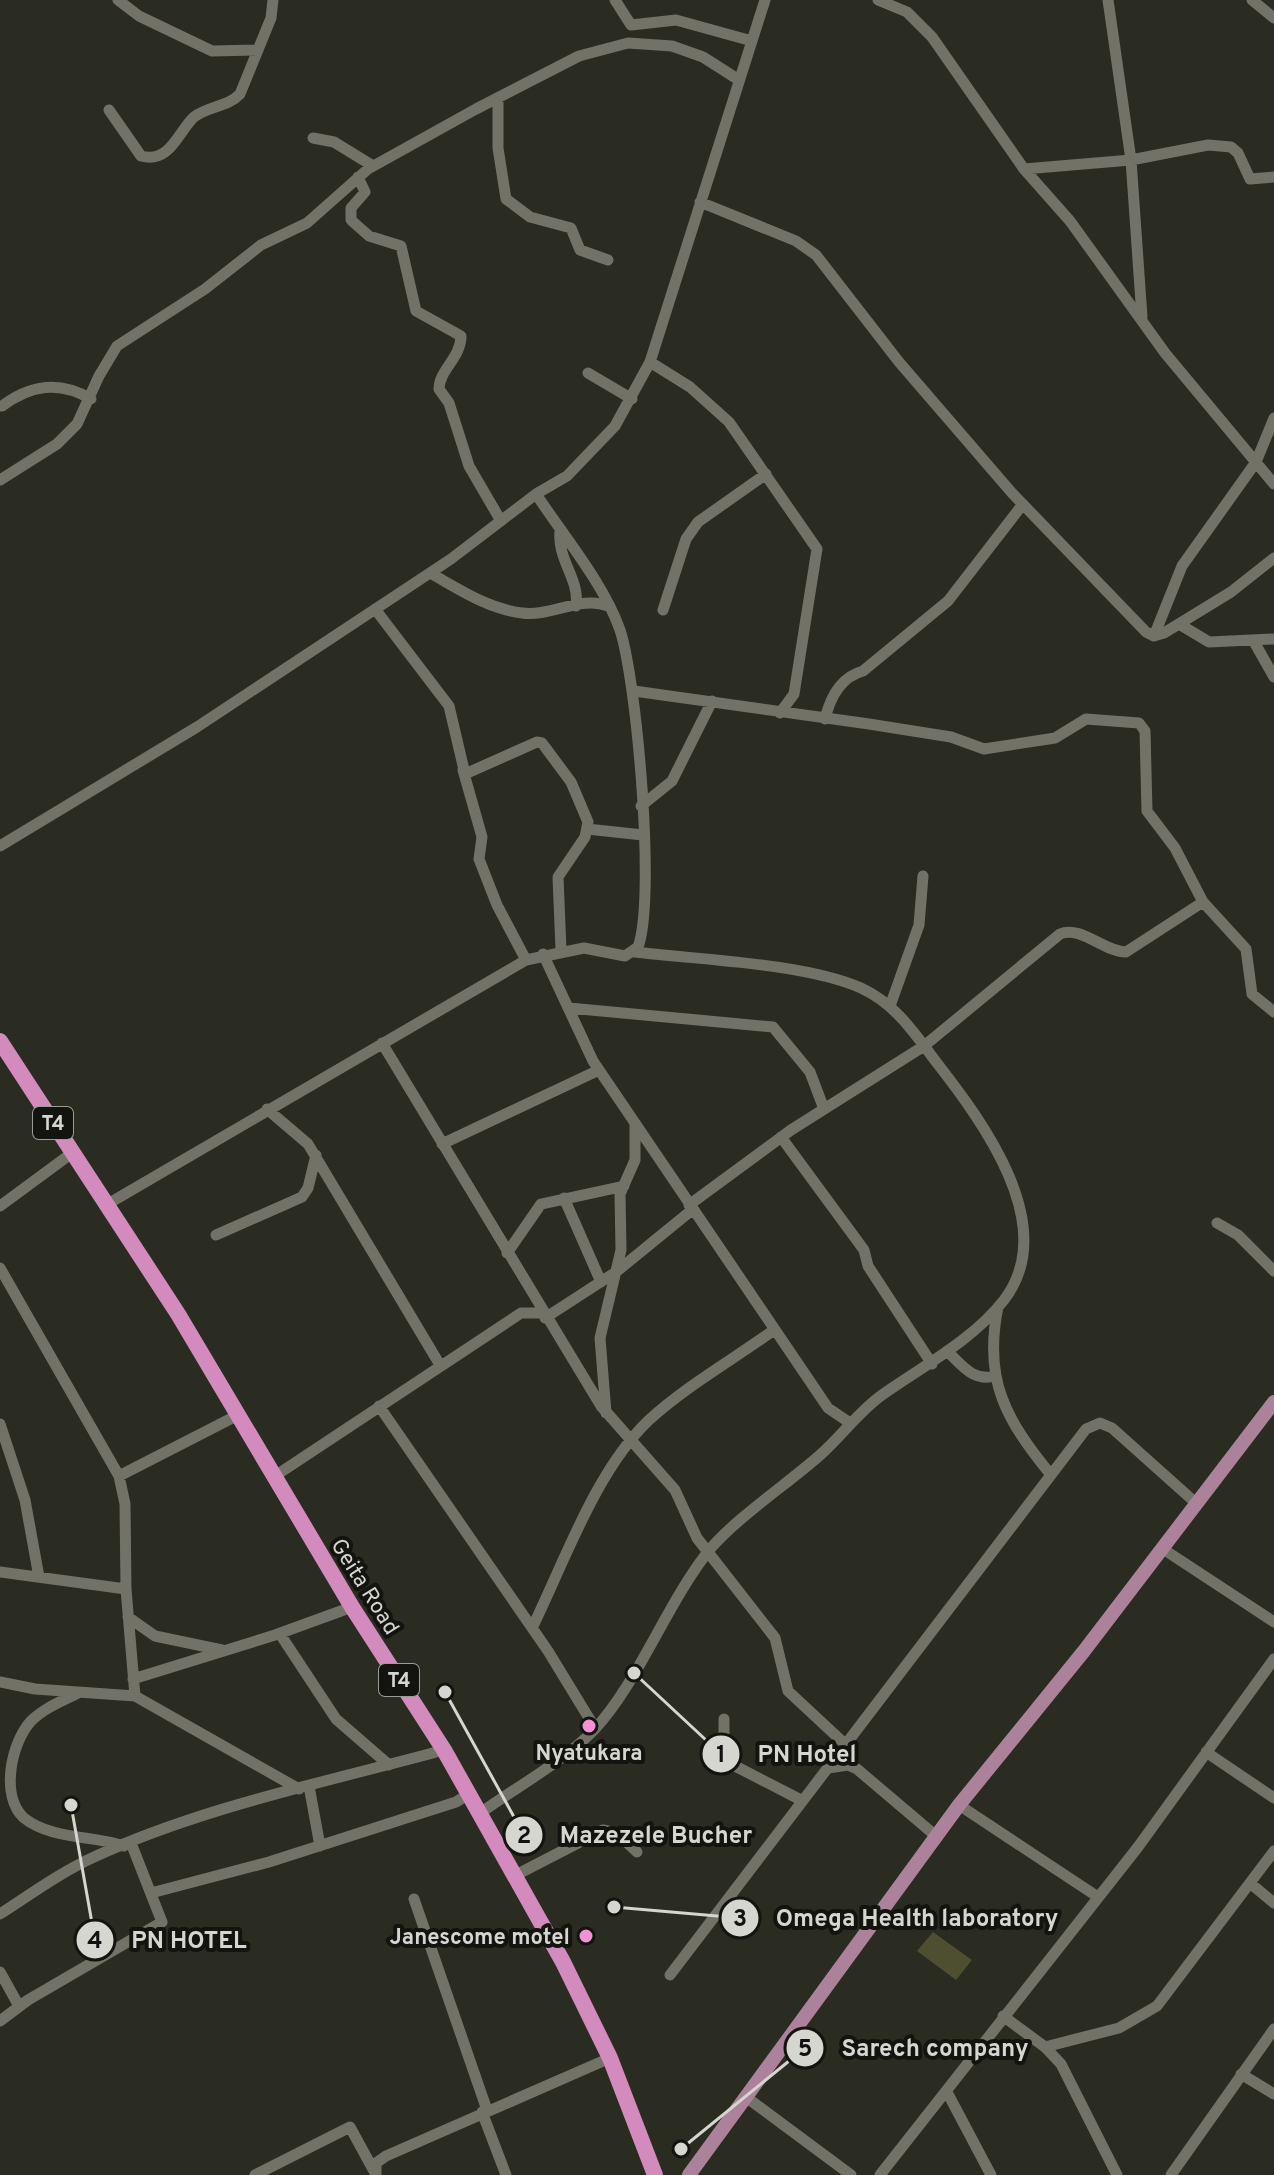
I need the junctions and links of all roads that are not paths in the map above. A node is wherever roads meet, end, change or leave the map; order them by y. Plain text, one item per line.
1 (118, 0) edge
2 (273, 0) edge
3 (283, 0) edge
4 (615, 0) edge
5 (765, 0) edge
6 (878, 0) edge
7 (1108, 0) edge
8 (1252, 0) edge
9 (907, 6) edge
10 (271, 18) junction
11 (1274, 18) edge
12 (752, 41) junction
13 (256, 50) junction
14 (739, 80) junction
15 (498, 98) junction
16 (109, 110) dead end
17 (313, 138) dead end
18 (1131, 160) junction
19 (373, 166) junction
20 (1024, 169) junction
21 (358, 177) junction
22 (1274, 177) edge
23 (700, 202) junction
24 (608, 260) dead end
25 (1142, 319) junction
26 (650, 362) junction
27 (588, 373) dead end
28 (91, 399) junction
29 (632, 399) junction
30 (2, 406) edge
31 (1274, 418) edge
32 (1256, 462) junction
33 (766, 474) junction
34 (0, 480) edge
35 (1274, 484) edge
36 (536, 494) junction
37 (1023, 504) junction
38 (501, 521) junction
39 (560, 531) junction
40 (1274, 558) edge
41 (430, 573) junction
42 (576, 606) junction
43 (609, 607) junction
44 (375, 609) junction
45 (663, 610) dead end
46 (1179, 624) junction
47 (1154, 636) junction
48 (1274, 639) edge
49 (1253, 640) junction
50 (1274, 677) edge
51 (634, 691) junction
52 (712, 701) junction
53 (780, 713) junction
54 (825, 719) junction
55 (463, 770) junction
56 (641, 806) junction
57 (587, 829) junction
58 (643, 835) junction
59 (0, 846) edge
60 (923, 876) dead end
61 (1203, 902) junction
62 (561, 950) junction
63 (635, 952) junction
64 (543, 954) junction
65 (526, 960) junction
66 (890, 1006) junction
67 (569, 1008) junction
68 (1274, 1012) edge
69 (0, 1041) edge
70 (382, 1043) junction
71 (924, 1046) junction
72 (599, 1070) junction
73 (267, 1109) junction
74 (824, 1109) junction
75 (635, 1124) junction
76 (781, 1137) junction
77 (442, 1144) junction
78 (72, 1153) junction
79 (316, 1155) junction
80 (624, 1186) junction
81 (564, 1198) junction
82 (106, 1205) junction
83 (0, 1206) edge
84 (690, 1208) junction
85 (1217, 1223) dead end
86 (216, 1235) dead end
87 (507, 1253) junction
88 (0, 1268) edge
89 (1274, 1271) edge
90 (616, 1272) junction
91 (601, 1282) junction
92 (998, 1306) junction
93 (544, 1315) junction
94 (774, 1330) junction
95 (947, 1351) junction
96 (932, 1364) junction
97 (440, 1365) junction
98 (995, 1376) junction
99 (1274, 1402) edge
100 (379, 1406) junction
101 (607, 1414) junction
102 (238, 1415) junction
103 (850, 1423) junction
104 (1, 1429) edge
105 (630, 1441) junction
106 (1051, 1475) junction
107 (119, 1476) junction
108 (275, 1476) junction
109 (1197, 1504) junction
110 (1163, 1549) junction
111 (709, 1552) junction
112 (0, 1572) edge
113 (39, 1577) junction
114 (126, 1589) junction
115 (352, 1607) junction
116 (128, 1617) junction
117 (1274, 1622) edge
118 (532, 1628) junction
119 (280, 1634) junction
120 (223, 1650) junction
121 (1274, 1659) edge
122 (133, 1679) junction
123 (0, 1682) edge
124 (79, 1692) junction
125 (135, 1696) junction
126 (724, 1719) dead end
127 (595, 1728) junction
128 (844, 1748) junction
129 (444, 1750) junction
130 (1206, 1752) junction
131 (389, 1765) junction
132 (852, 1766) junction
133 (828, 1768) junction
134 (4, 1771) edge
135 (304, 1788) junction
136 (469, 1794) junction
137 (1274, 1798) edge
138 (801, 1800) junction
139 (959, 1805) junction
140 (479, 1814) junction
141 (936, 1836) junction
142 (128, 1844) junction
143 (320, 1846) junction
144 (1274, 1851) edge
145 (637, 1852) dead end
146 (516, 1875) junction
147 (1250, 1883) junction
148 (151, 1893) junction
149 (1098, 1897) junction
150 (414, 1899) dead end
151 (1274, 1903) edge
152 (0, 1914) edge
153 (0, 1972) edge
154 (670, 1975) dead end
155 (19, 2006) junction
156 (1003, 2016) junction
157 (0, 2021) edge
158 (1274, 2029) edge
159 (1045, 2047) junction
160 (610, 2058) junction
161 (1241, 2074) junction
162 (947, 2092) junction
163 (1274, 2094) edge
164 (746, 2097) junction
165 (485, 2111) junction
166 (255, 2175) edge
167 (376, 2175) edge
168 (506, 2175) edge
169 (655, 2175) edge
170 (689, 2175) edge
171 (851, 2175) edge
172 (880, 2175) edge
173 (991, 2175) edge
174 (1117, 2175) edge
175 (1171, 2175) edge

1 - 13 street
2 - 10 street
3 - 10 street
4 - 12 street
5 - 12 street
6 - 9 street
7 - 18 street
8 - 11 street
9 - 20 street
10 - 13 street
12 - 14 street
13 - 16 street
14 - 15 street
14 - 23 street
15 - 19 street
15 - 24 street
17 - 19 street
18 - 20 street
18 - 22 street
18 - 25 street
19 - 21 street
20 - 25 street
21 - 28 street
21 - 38 street
23 - 26 street
23 - 37 street
25 - 32 street
26 - 29 street
26 - 33 street
27 - 29 street
28 - 30 street
28 - 34 street
29 - 36 street
31 - 32 street
32 - 35 street
32 - 47 street
33 - 45 street
33 - 53 street
36 - 38 street
36 - 39 street
37 - 47 street
37 - 54 street
38 - 41 street
39 - 42 street
39 - 43 street
40 - 46 street
41 - 42 street
41 - 44 street
42 - 43 street
43 - 51 street
44 - 55 street
44 - 59 street
46 - 47 street
46 - 49 street
48 - 49 street
49 - 50 street
51 - 52 street
51 - 56 street
52 - 53 street
52 - 56 street
53 - 54 street
54 - 61 street
55 - 57 street
55 - 65 street
56 - 58 street
57 - 58 street
57 - 62 street
58 - 63 street
60 - 66 street
61 - 68 street
61 - 71 street
62 - 63 street
62 - 64 street
63 - 66 street
64 - 65 street
64 - 67 street
65 - 70 street
66 - 71 street
67 - 72 street
67 - 74 street
69 - 78 highway, Geita Road / T4
70 - 73 street
70 - 77 street
71 - 74 street
71 - 92 street
72 - 75 street
72 - 77 street
73 - 79 street
73 - 82 street
74 - 76 street
75 - 80 street
75 - 84 street
76 - 84 street
76 - 96 street
77 - 87 street
78 - 82 highway, Geita Road / T4
78 - 83 street
79 - 86 street
79 - 97 street
80 - 81 street
80 - 90 street
81 - 87 street
81 - 91 street
82 - 102 highway, Geita Road / T4
84 - 90 street
84 - 94 street
85 - 89 street
87 - 93 street
88 - 107 street
90 - 91 street
90 - 101 street
91 - 93 street
92 - 95 street
92 - 98 street
93 - 97 street
93 - 101 street
94 - 103 street
94 - 105 street
95 - 96 street
95 - 98 street
96 - 103 street
97 - 100 street
98 - 106 street
99 - 109 main road
100 - 108 street
100 - 118 street
101 - 105 street
102 - 107 street
102 - 108 highway, Geita Road / T4
103 - 111 street
104 - 113 street
105 - 111 street
105 - 118 street
106 - 109 street
106 - 128 street
107 - 114 street
108 - 115 highway, Geita Road / T4
109 - 110 main road
110 - 117 street
110 - 139 main road
111 - 127 street
111 - 128 street
112 - 113 street
113 - 114 street
114 - 116 street
115 - 119 street
115 - 129 highway, Geita Road / T4
116 - 120 street
116 - 122 street
118 - 127 street
119 - 120 street
119 - 131 street
120 - 122 street
121 - 130 street
122 - 125 street
123 - 124 street
124 - 125 street
124 - 134 street
125 - 135 street
126 - 138 street
127 - 140 street
128 - 132 street
128 - 133 street
129 - 131 street
129 - 136 highway, Geita Road / T4
130 - 137 street
130 - 149 street
131 - 135 street
132 - 133 street
132 - 141 street
133 - 138 street
134 - 142 street
135 - 142 street
135 - 143 street
136 - 140 highway, Geita Road / T4
136 - 143 street
138 - 154 street
139 - 141 main road
139 - 149 street
140 - 146 highway, Geita Road / T4
141 - 164 main road
142 - 148 street
142 - 152 street
143 - 148 street
144 - 147 street
145 - 146 street
146 - 160 highway, Geita Road / T4
147 - 151 street
147 - 159 street
148 - 155 street
149 - 156 street
150 - 165 street
153 - 155 street
155 - 157 street
156 - 159 street
156 - 162 street
158 - 161 street
159 - 174 street
160 - 165 street
160 - 169 highway, Geita Road / T4
161 - 163 street
161 - 175 street
162 - 172 street
162 - 173 street
164 - 170 main road
164 - 171 street
165 - 167 street
165 - 168 street
166 - 167 street

